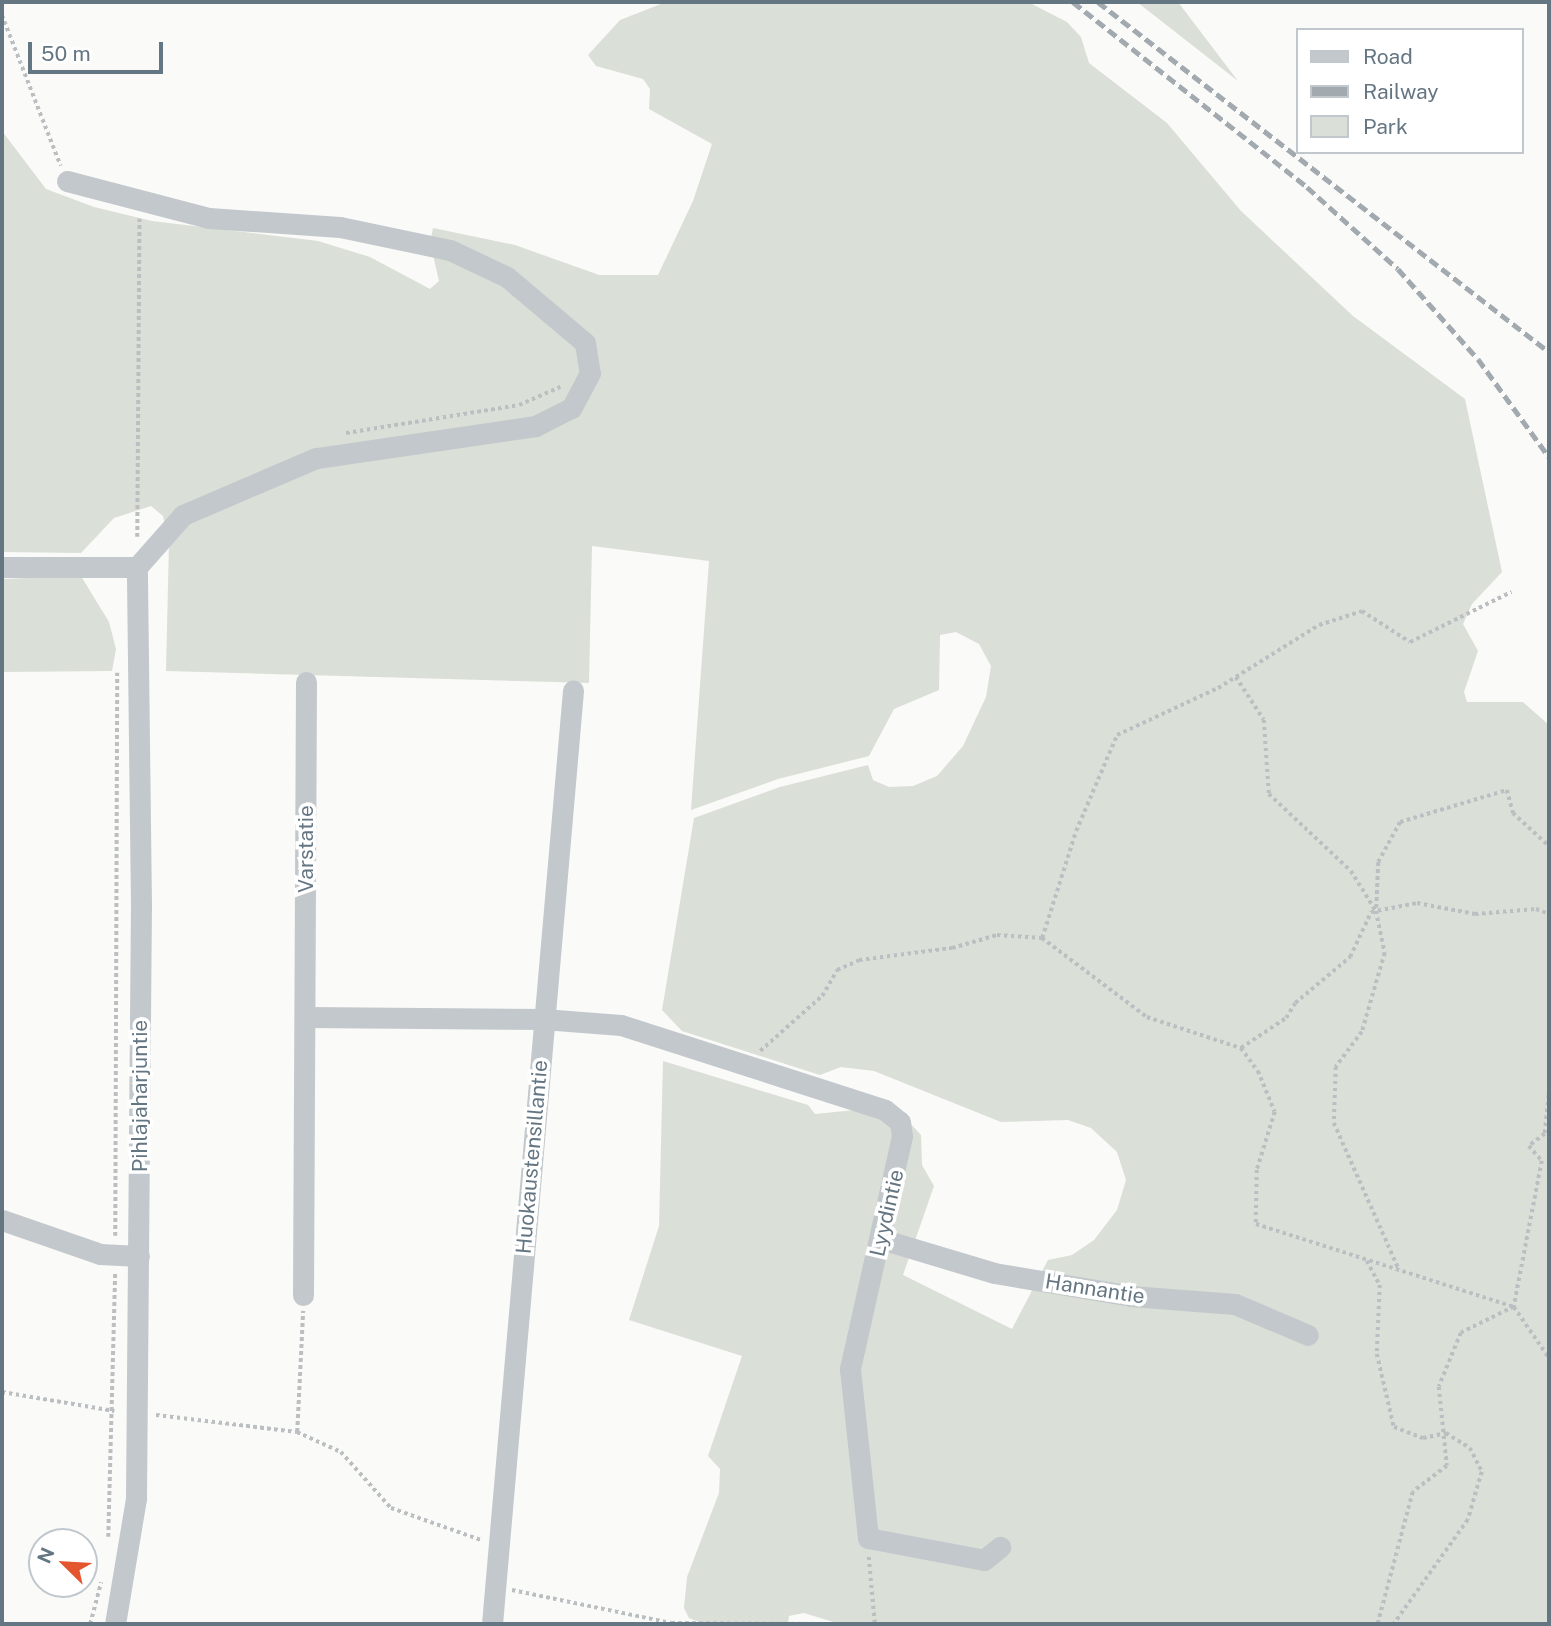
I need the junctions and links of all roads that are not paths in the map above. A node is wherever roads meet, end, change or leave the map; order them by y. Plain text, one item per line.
1 (67, 181) road end
2 (129, 566) junction
3 (2, 567) edge
4 (306, 682) dead end
5 (573, 691) dead end
6 (306, 1017) junction
7 (543, 1018) junction
8 (2, 1220) edge
9 (881, 1239) junction
10 (139, 1256) junction
11 (303, 1295) road end
12 (1308, 1335) dead end
13 (1000, 1547) dead end
14 (115, 1624) edge
15 (492, 1624) edge

1 - 2 street
2 - 3 street
2 - 10 street, Pihlajaharjuntie
4 - 6 street, Varstatie
5 - 7 street, Huokaustensillantie
6 - 7 street
6 - 11 street, Varstatie
7 - 9 street, Lyydintie
7 - 15 street, Huokaustensillantie
8 - 10 street
9 - 12 street, Hannantie
9 - 13 street, Lyydintie
10 - 14 street, Pihlajaharjuntie

